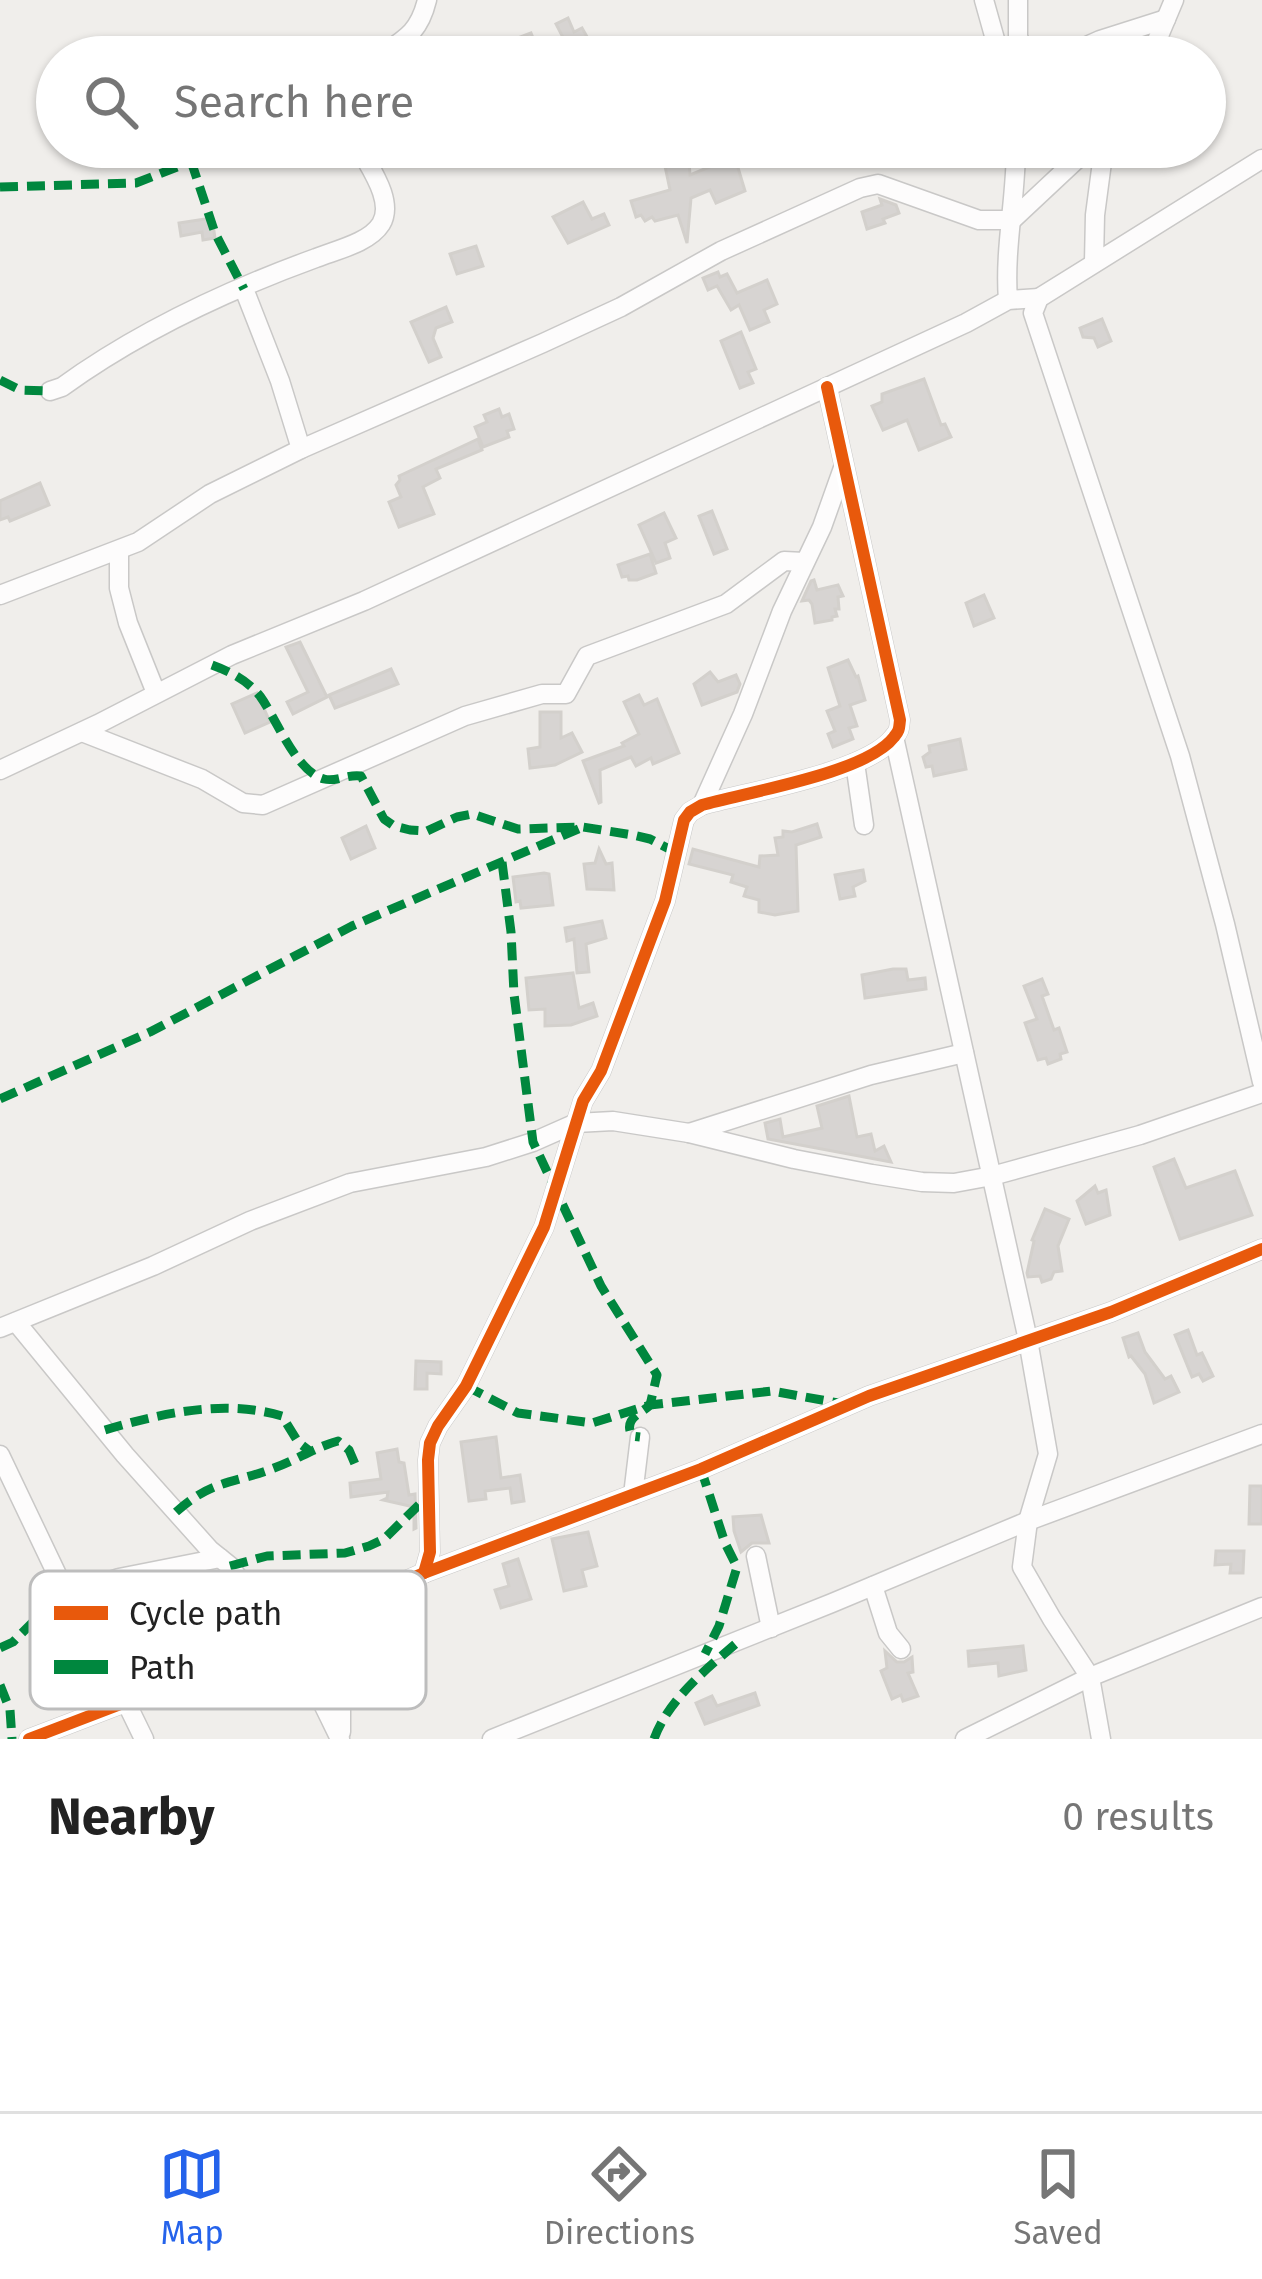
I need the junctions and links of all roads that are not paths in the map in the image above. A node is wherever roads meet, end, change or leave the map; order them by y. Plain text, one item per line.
1 (427, 0) edge
2 (984, 0) edge
3 (1018, 0) edge
4 (1170, 9) edge
5 (410, 36) edge
6 (994, 36) edge
7 (1018, 36) edge
8 (1109, 36) edge
9 (1262, 159) edge
10 (370, 168) edge
11 (1016, 168) edge
12 (1068, 168) edge
13 (1101, 168) edge
14 (1012, 220) junction
15 (1094, 262) junction
16 (244, 289) junction
17 (1039, 298) junction
18 (1008, 300) junction
19 (827, 387) junction
20 (50, 391) dead end
21 (301, 449) junction
22 (842, 468) junction
23 (119, 550) junction
24 (804, 562) junction
25 (0, 595) edge
26 (156, 693) junction
27 (82, 732) junction
28 (894, 737) junction
29 (855, 763) junction
30 (0, 770) edge
31 (702, 806) junction
32 (864, 825) dead end
33 (964, 1053) junction
34 (1262, 1082) edge
35 (1262, 1093) edge
36 (576, 1123) junction
37 (689, 1132) junction
38 (992, 1176) junction
39 (1262, 1249) edge
40 (8, 1325) edge
41 (1028, 1340) junction
42 (1262, 1434) edge
43 (640, 1436) dead end
44 (0, 1455) edge
45 (19, 1494) junction
46 (633, 1495) junction
47 (0, 1502) edge
48 (1028, 1521) junction
49 (756, 1556) dead end
50 (220, 1558) junction
51 (56, 1571) edge
52 (148, 1571) edge
53 (233, 1571) edge
54 (425, 1571) edge
55 (426, 1572) edge
56 (873, 1586) junction
57 (1262, 1607) edge
58 (771, 1628) junction
59 (901, 1649) dead end
60 (1090, 1677) junction
61 (108, 1709) edge
62 (129, 1709) edge
63 (325, 1709) edge
64 (341, 1709) edge
65 (29, 1739) edge
66 (143, 1739) edge
67 (340, 1739) edge
68 (492, 1739) edge
69 (965, 1739) edge
70 (1100, 1739) edge

1 - 5 street
2 - 6 street
3 - 7 street
4 - 8 street
9 - 15 street
10 - 16 street
11 - 14 street
12 - 14 street
13 - 15 street
14 - 18 street
14 - 21 street
15 - 17 street
16 - 20 street
16 - 21 street
17 - 18 street
17 - 34 street
18 - 19 street
19 - 22 street
19 - 26 street
21 - 23 street
22 - 24 street
22 - 28 street
23 - 25 street
23 - 26 street
24 - 27 street
24 - 31 street
26 - 27 street
27 - 30 street
28 - 29 street
28 - 33 street
29 - 31 street
29 - 32 street
31 - 36 street
33 - 37 street
33 - 38 street
35 - 38 street
36 - 37 street
36 - 40 street
36 - 54 street
37 - 38 street
38 - 41 street
39 - 41 street
40 - 50 street
41 - 46 street
41 - 48 street
42 - 48 street
43 - 46 street
44 - 45 street
45 - 47 street
45 - 51 street
46 - 55 street
48 - 56 street
48 - 60 street
49 - 58 street
50 - 52 street
50 - 53 street
56 - 58 street
56 - 59 street
57 - 60 street
58 - 68 street
60 - 69 street
60 - 70 street
61 - 65 street
62 - 66 street
63 - 67 street
64 - 67 street

